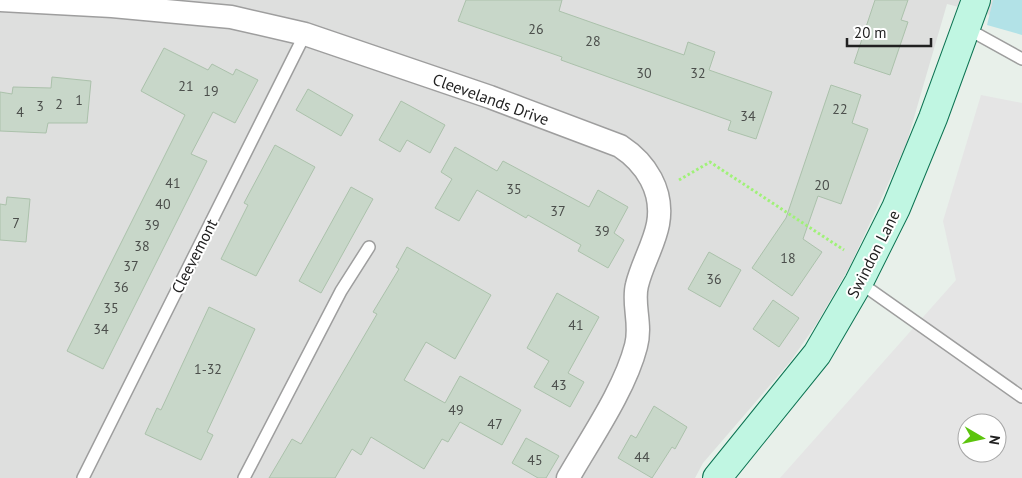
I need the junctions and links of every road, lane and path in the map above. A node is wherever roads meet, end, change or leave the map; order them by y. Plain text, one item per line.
1 (0, 0) edge
2 (976, 0) edge
3 (234, 8) edge
4 (966, 28) junction
5 (305, 34) junction
6 (1022, 59) edge
7 (657, 193) junction
8 (369, 247) dead end
9 (864, 274) junction
10 (1022, 397) edge
11 (83, 478) edge
12 (244, 478) edge
13 (568, 478) edge
14 (717, 478) edge

1 - 3 street, Cleevelands Drive
2 - 4 street, Swindon Lane
3 - 5 street, Cleevelands Drive
4 - 6 lane
4 - 9 street, Swindon Lane
5 - 7 street, Cleevelands Drive
5 - 11 lane, Cleevemont
7 - 9 path
7 - 13 street, Cleevelands Drive
8 - 12 lane
9 - 10 lane
9 - 14 street, Swindon Lane

